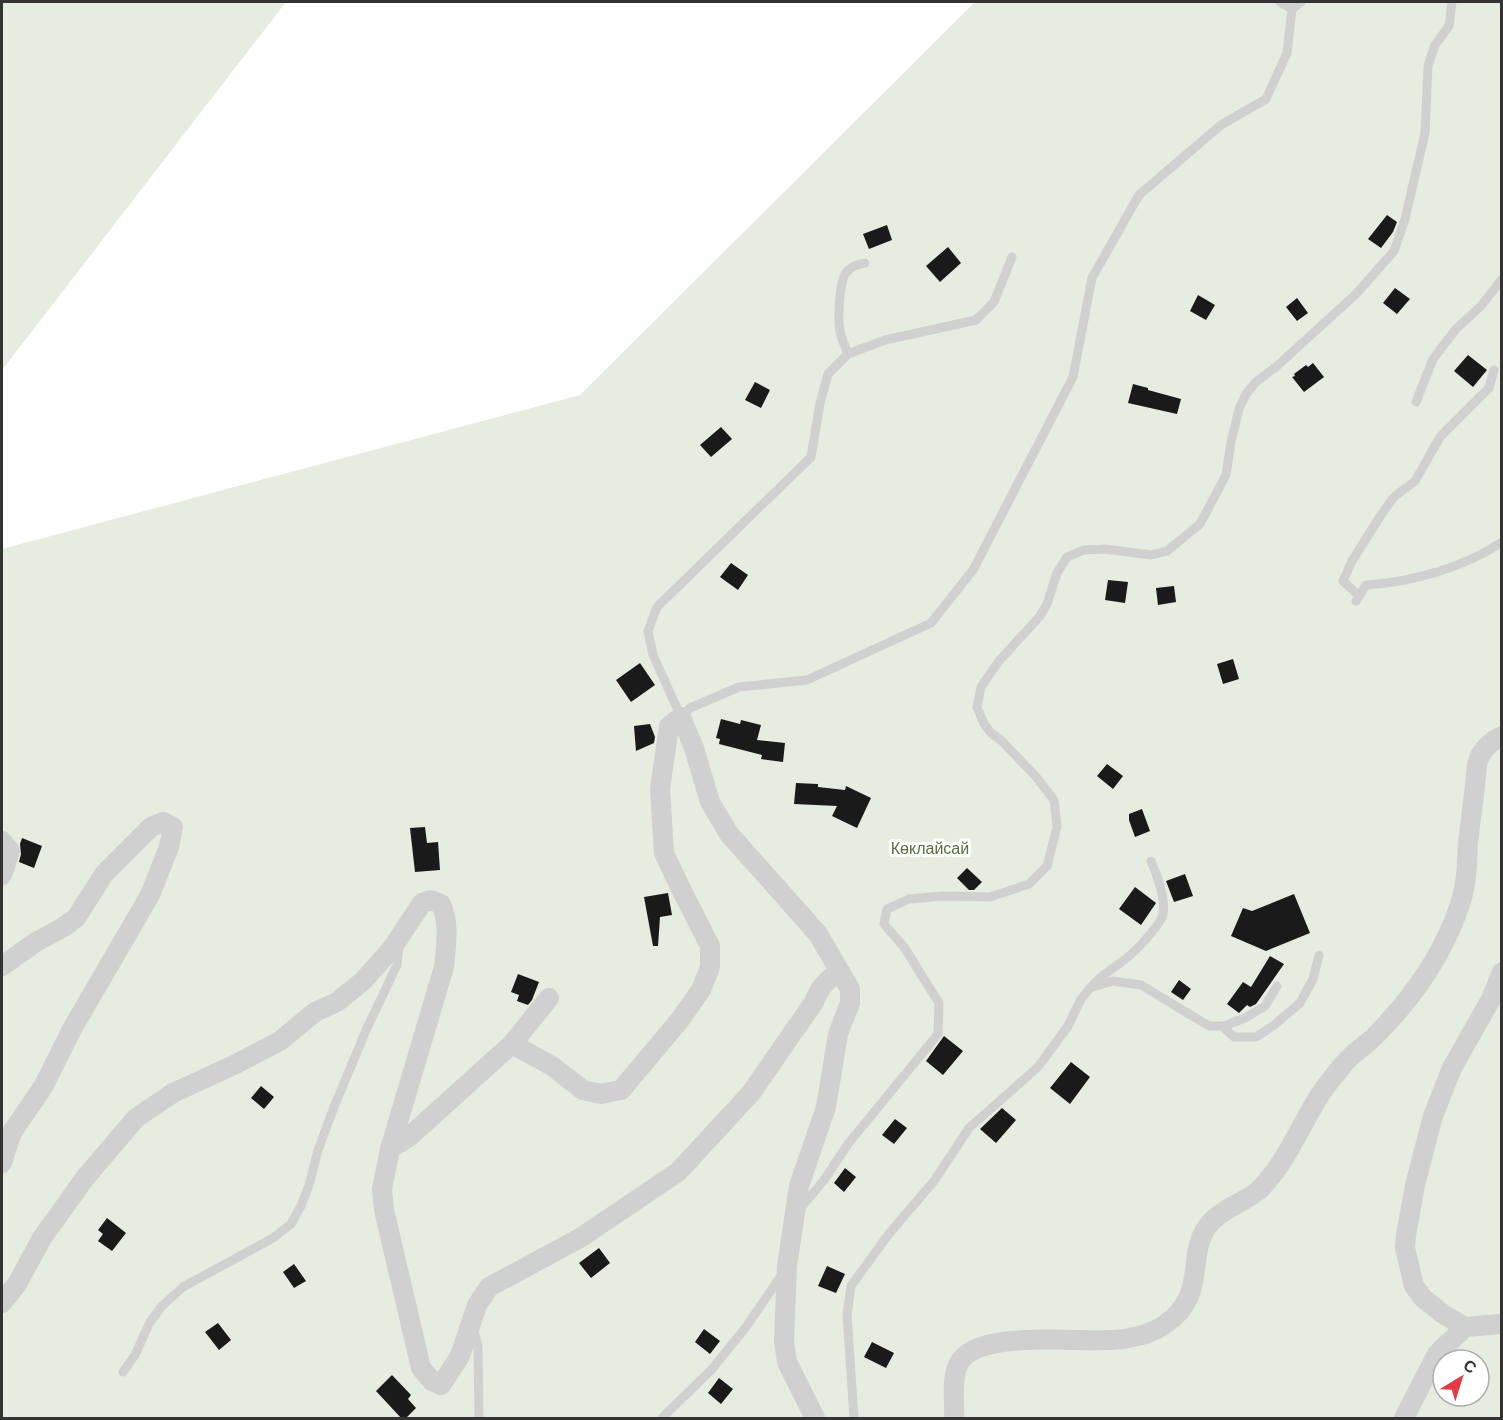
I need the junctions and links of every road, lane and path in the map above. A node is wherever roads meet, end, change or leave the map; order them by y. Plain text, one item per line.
1 (1280, 2) edge
2 (1300, 2) edge
3 (1452, 2) edge
4 (1292, 9) junction
5 (1012, 256) dead end
6 (865, 263) dead end
7 (1502, 279) edge
8 (848, 354) junction
9 (1494, 370) dead end
10 (1416, 402) dead end
11 (1502, 542) edge
12 (681, 717) junction
13 (1502, 736) edge
14 (2, 841) edge
15 (1151, 861) dead end
16 (2, 875) edge
17 (400, 936) junction
18 (1319, 955) dead end
19 (2, 966) edge
20 (1502, 972) edge
21 (841, 973) junction
22 (1277, 986) dead end
23 (1090, 988) junction
24 (549, 998) dead end
25 (1222, 1026) junction
26 (512, 1044) junction
27 (390, 1149) junction
28 (2, 1163) edge
29 (794, 1216) junction
30 (788, 1266) junction
31 (2, 1303) edge
32 (471, 1322) junction
33 (1502, 1324) edge
34 (1465, 1327) junction
35 (123, 1372) dead end
36 (479, 1419) edge
37 (662, 1419) edge
38 (815, 1419) edge
39 (854, 1419) edge
40 (954, 1419) edge
41 (1404, 1419) edge

1 - 4 lane
2 - 4 lane
3 - 29 lane
4 - 12 lane
5 - 8 lane
6 - 8 lane
7 - 10 lane
8 - 12 lane
9 - 11 lane
12 - 21 street
12 - 26 street
13 - 40 street
14 - 16 street
15 - 23 lane
17 - 27 street
17 - 31 street
17 - 35 lane
18 - 25 lane
19 - 28 street
20 - 34 street
21 - 29 street
21 - 32 street
22 - 25 lane
23 - 25 lane
23 - 39 lane
24 - 26 street
26 - 27 street
27 - 32 street
29 - 30 street
30 - 37 lane
30 - 38 street
32 - 36 lane
33 - 34 street
34 - 41 street

